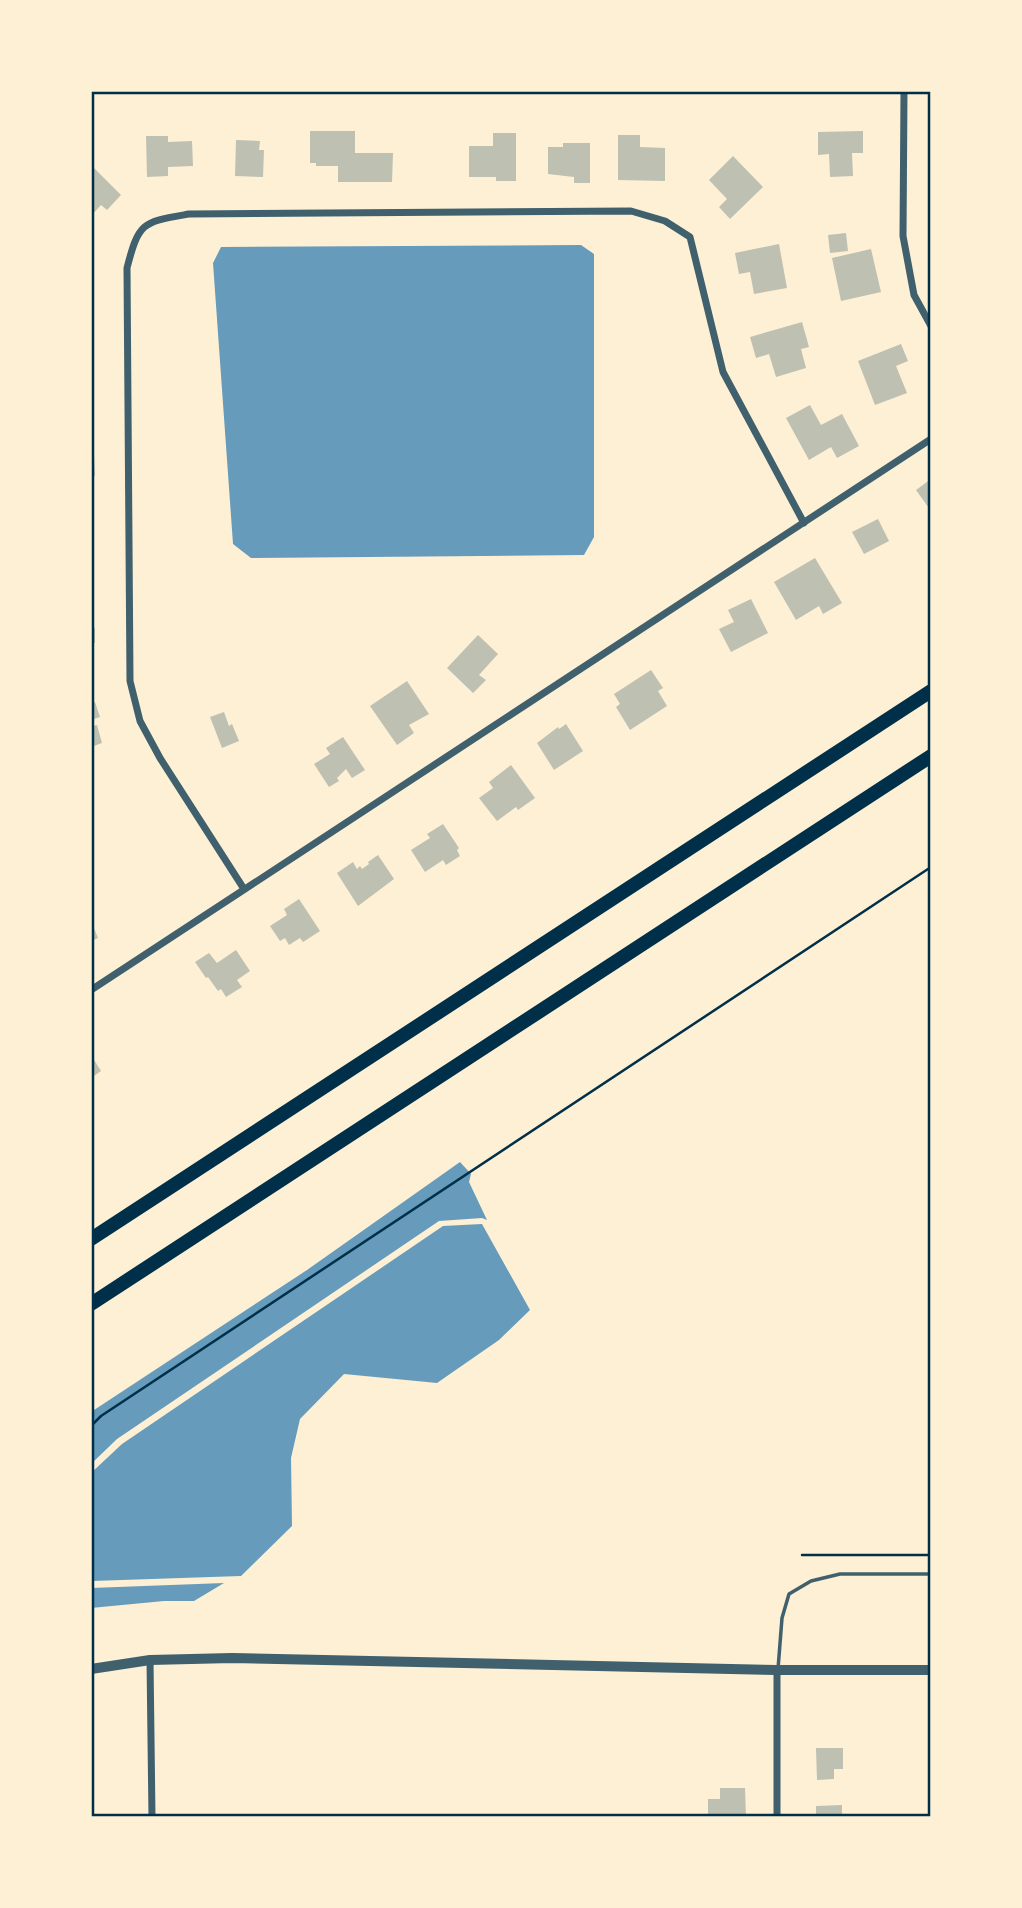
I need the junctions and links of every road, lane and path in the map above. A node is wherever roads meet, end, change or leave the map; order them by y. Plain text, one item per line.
1 (904, 91) edge
2 (931, 326) edge
3 (931, 439) edge
4 (804, 523) junction
5 (931, 691) edge
6 (931, 756) edge
7 (931, 866) edge
8 (244, 889) junction
9 (91, 990) edge
10 (91, 1239) edge
11 (91, 1304) edge
12 (91, 1426) edge
13 (802, 1555) dead end
14 (931, 1555) edge
15 (931, 1574) edge
16 (150, 1660) junction
17 (91, 1669) edge
18 (777, 1670) junction
19 (931, 1670) edge
20 (152, 1817) edge
21 (777, 1817) edge

1 - 2 street
3 - 4 street
4 - 8 street
4 - 8 street
5 - 10 highway
6 - 11 highway
7 - 12 path
8 - 9 street
13 - 14 path
15 - 18 lane
16 - 17 street
16 - 18 street
16 - 20 street
18 - 19 street
18 - 21 street

